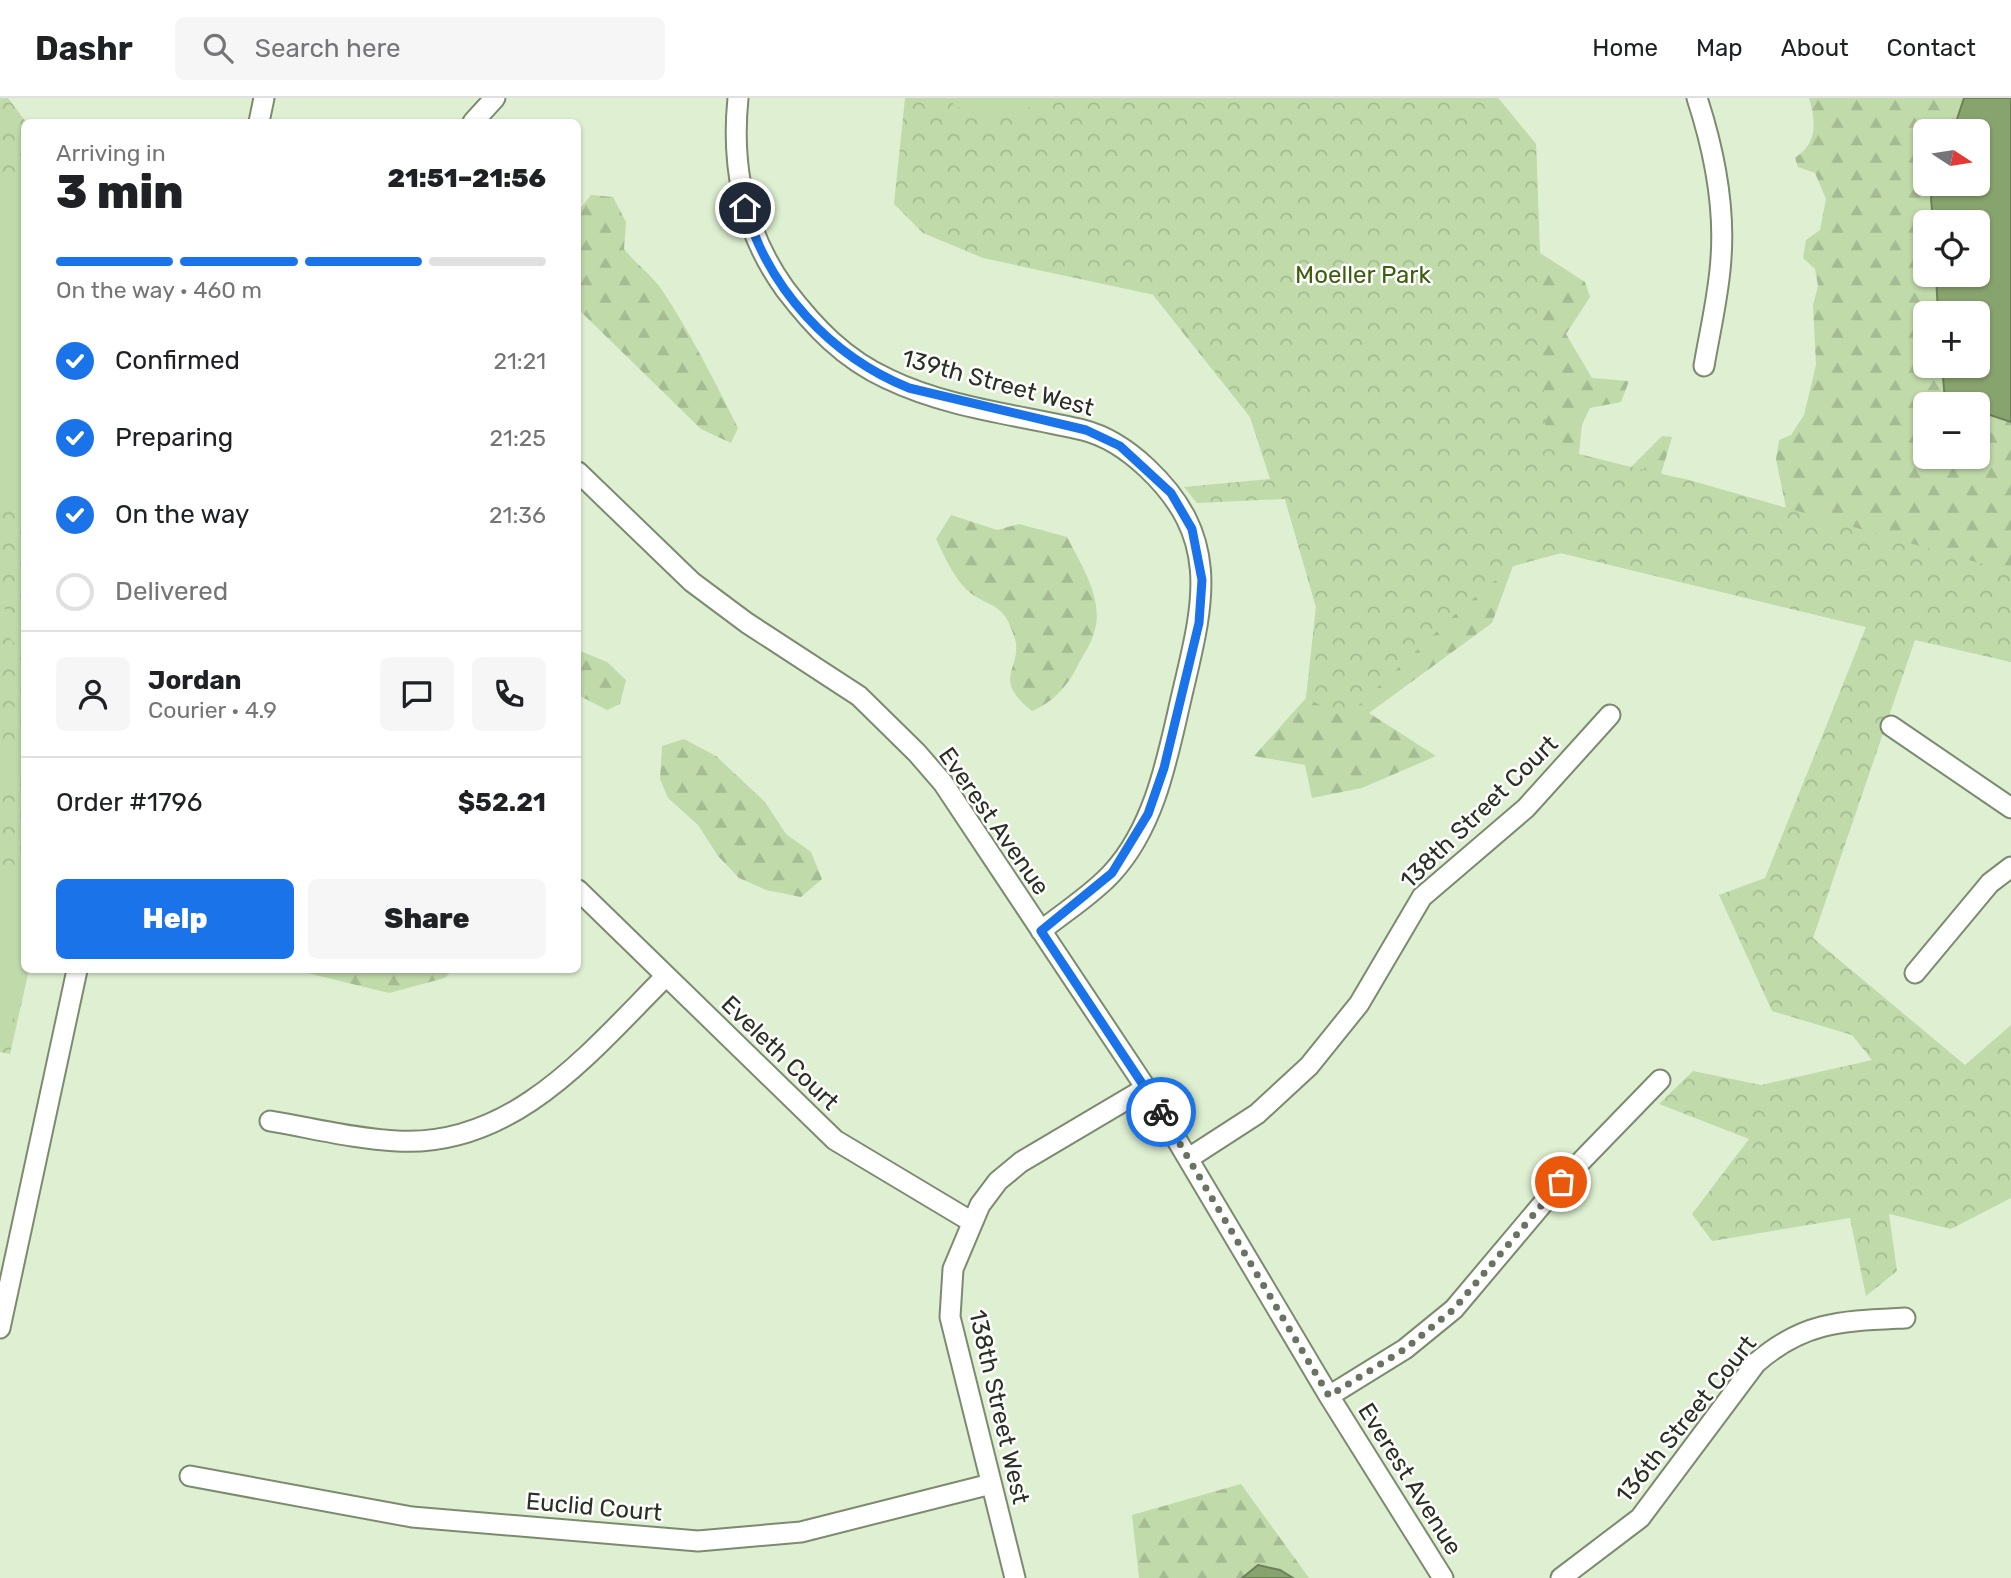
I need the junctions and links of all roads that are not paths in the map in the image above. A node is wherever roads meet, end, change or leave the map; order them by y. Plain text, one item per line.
1 (264, 98) edge
2 (495, 98) edge
3 (738, 98) edge
4 (1697, 98) edge
5 (259, 119) edge
6 (476, 119) edge
7 (1704, 366) dead end
8 (581, 475) edge
9 (1610, 715) dead end
10 (1891, 726) dead end
11 (2011, 808) edge
12 (2011, 867) edge
13 (581, 893) edge
14 (1041, 931) junction
15 (76, 973) edge
16 (1915, 973) dead end
17 (666, 976) junction
18 (1660, 1080) dead end
19 (1146, 1088) junction
20 (270, 1121) dead end
21 (1189, 1158) junction
22 (972, 1222) junction
23 (8, 1250) edge
24 (1905, 1318) dead end
25 (0, 1328) edge
26 (1329, 1396) junction
27 (190, 1476) dead end
28 (991, 1484) junction
29 (1015, 1578) edge
30 (1443, 1578) edge
31 (1562, 1578) edge

1 - 5 street
2 - 6 street
3 - 14 street, 139th Street West
4 - 7 street
8 - 14 street, Everest Avenue
9 - 21 street, 138th Street Court
10 - 11 street
12 - 16 street
13 - 17 street, Eveleth Court
14 - 19 street, Everest Avenue
15 - 23 street
17 - 20 street
17 - 22 street, Eveleth Court
18 - 26 street
19 - 21 street, Everest Avenue
19 - 22 street, 138th Street West
21 - 26 street, Everest Avenue
22 - 28 street, 138th Street West
23 - 25 street
24 - 31 street, 136th Street Court
26 - 30 street, Everest Avenue
27 - 28 street, Euclid Court
28 - 29 street, 138th Street West

